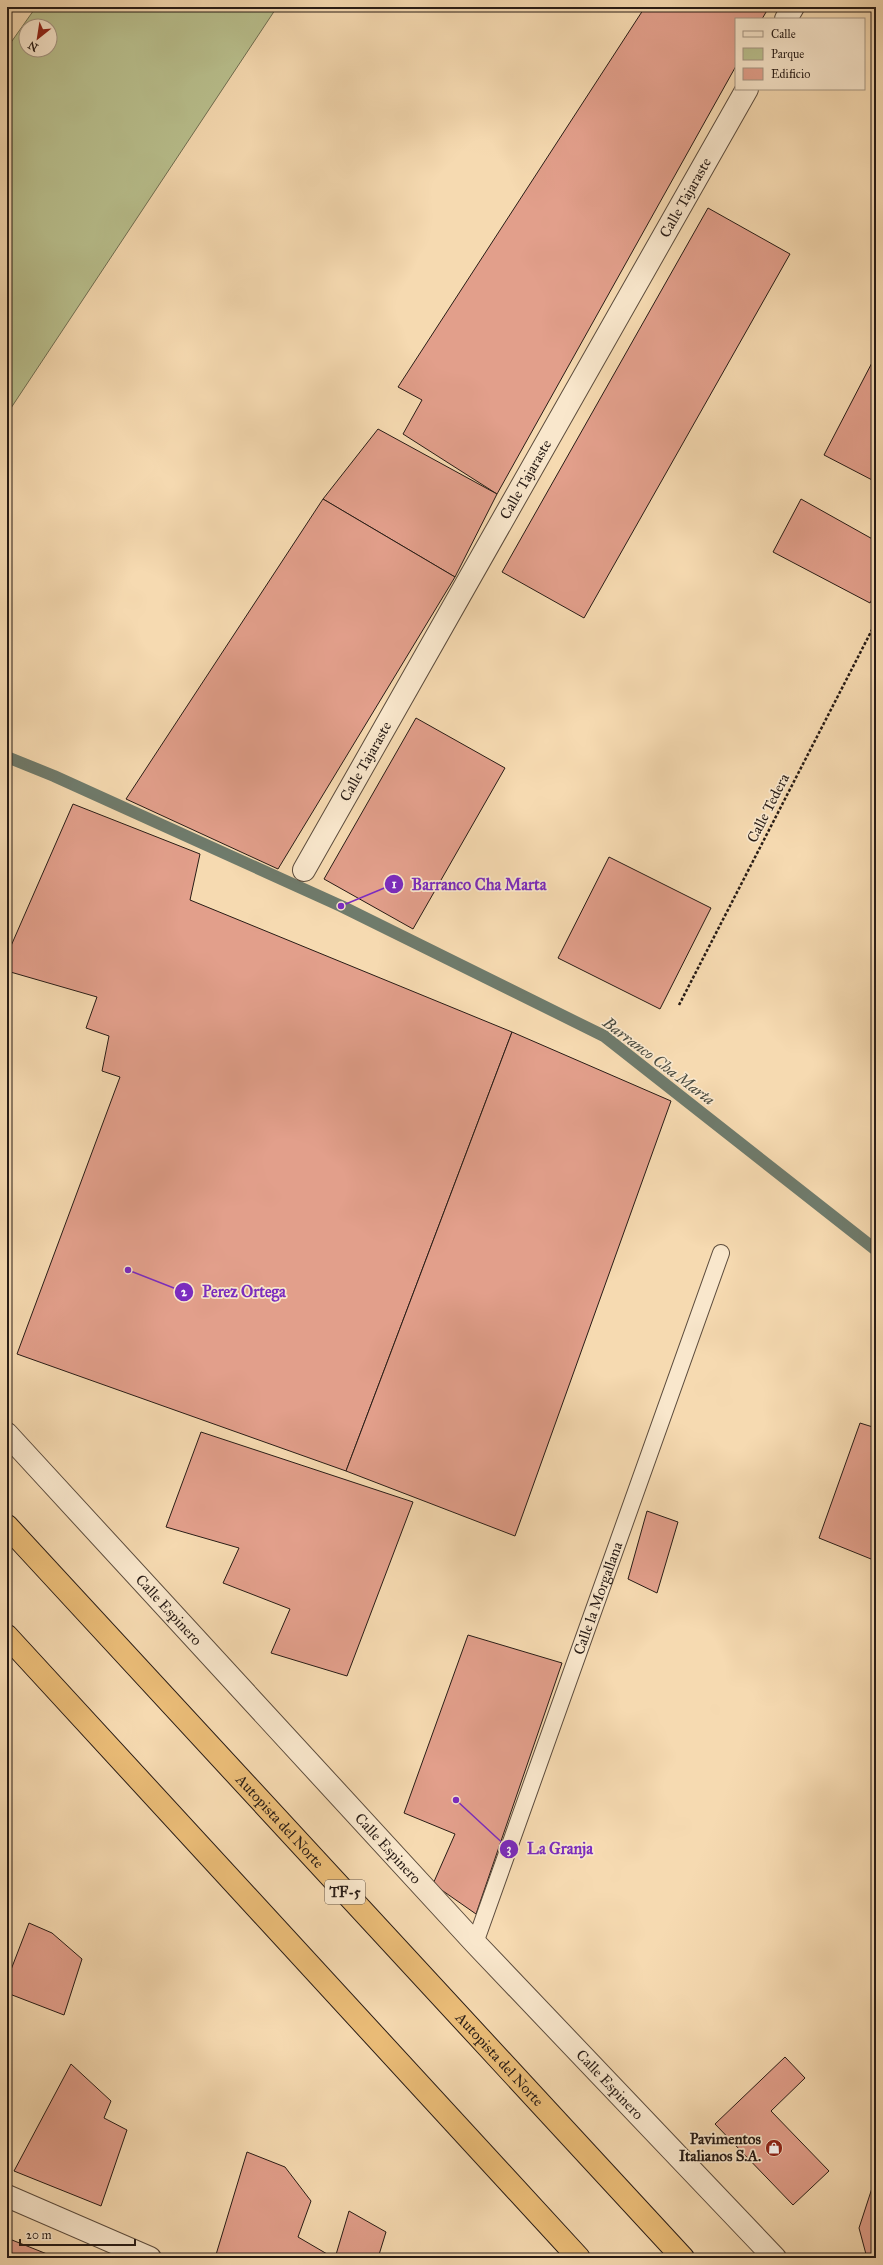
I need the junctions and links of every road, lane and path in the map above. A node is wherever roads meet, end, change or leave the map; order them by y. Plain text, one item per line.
1 (793, 7) edge
2 (787, 18) edge
3 (746, 90) edge
4 (876, 622) edge
5 (304, 870) dead end
6 (679, 1005) dead end
7 (720, 1253) dead end
8 (7, 1434) edge
9 (7, 1526) edge
10 (7, 1636) edge
11 (475, 1943) junction
12 (7, 2196) edge
13 (150, 2258) edge
14 (579, 2258) edge
15 (683, 2258) edge
16 (775, 2258) edge

1 - 2 street
3 - 5 street, Calle Tajaraste
4 - 6 path, Calle Tedera
7 - 11 lane, Calle la Morgallana
8 - 11 street, Calle Espinero
9 - 15 highway, Autopista del Norte / TF-5
10 - 14 highway
11 - 16 street, Calle Espinero
12 - 13 street

